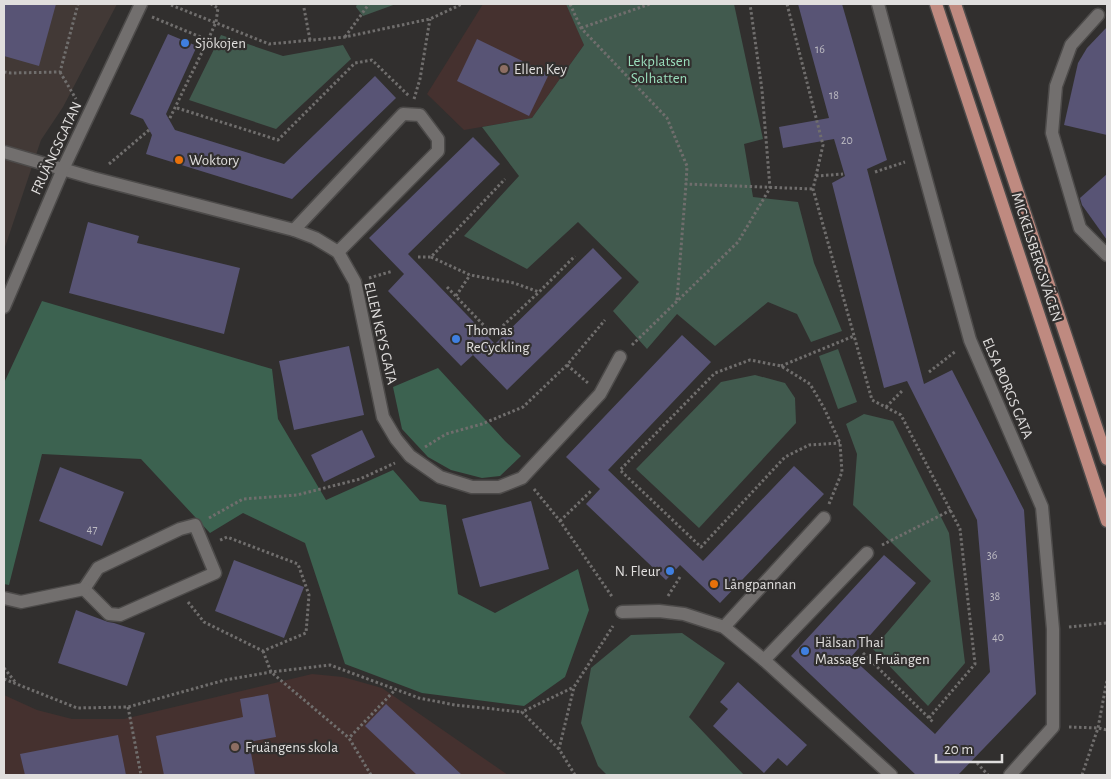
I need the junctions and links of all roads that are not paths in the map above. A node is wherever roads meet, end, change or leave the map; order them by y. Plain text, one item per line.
1 (141, 4) edge
2 (878, 4) edge
3 (936, 4) edge
4 (954, 4) edge
5 (1098, 14) dead end
6 (4, 152) edge
7 (63, 169) junction
8 (294, 230) junction
9 (338, 252) junction
10 (1107, 255) edge
11 (4, 308) edge
12 (620, 357) road end
13 (1107, 459) edge
14 (824, 518) road end
15 (1107, 521) edge
16 (867, 552) road end
17 (84, 589) junction
18 (4, 598) edge
19 (622, 612) road end
20 (724, 627) junction
21 (764, 660) junction
22 (891, 775) edge
23 (1010, 775) edge

1 - 7 street, FRUÄNGSGATAN
2 - 23 street, ELSA BORGS GATA
3 - 15 main road, MICKELSBERGSVÄGEN
4 - 13 main road, MICKELSBERGSVÄGEN
5 - 10 street
6 - 7 street
7 - 8 street
7 - 11 street, FRUÄNGSGATAN
8 - 9 street
8 - 9 street
9 - 12 street, ELLEN KEYS GATA
14 - 20 street
16 - 21 street
17 - 17 street
17 - 18 street
19 - 20 street
20 - 21 street
21 - 22 street

